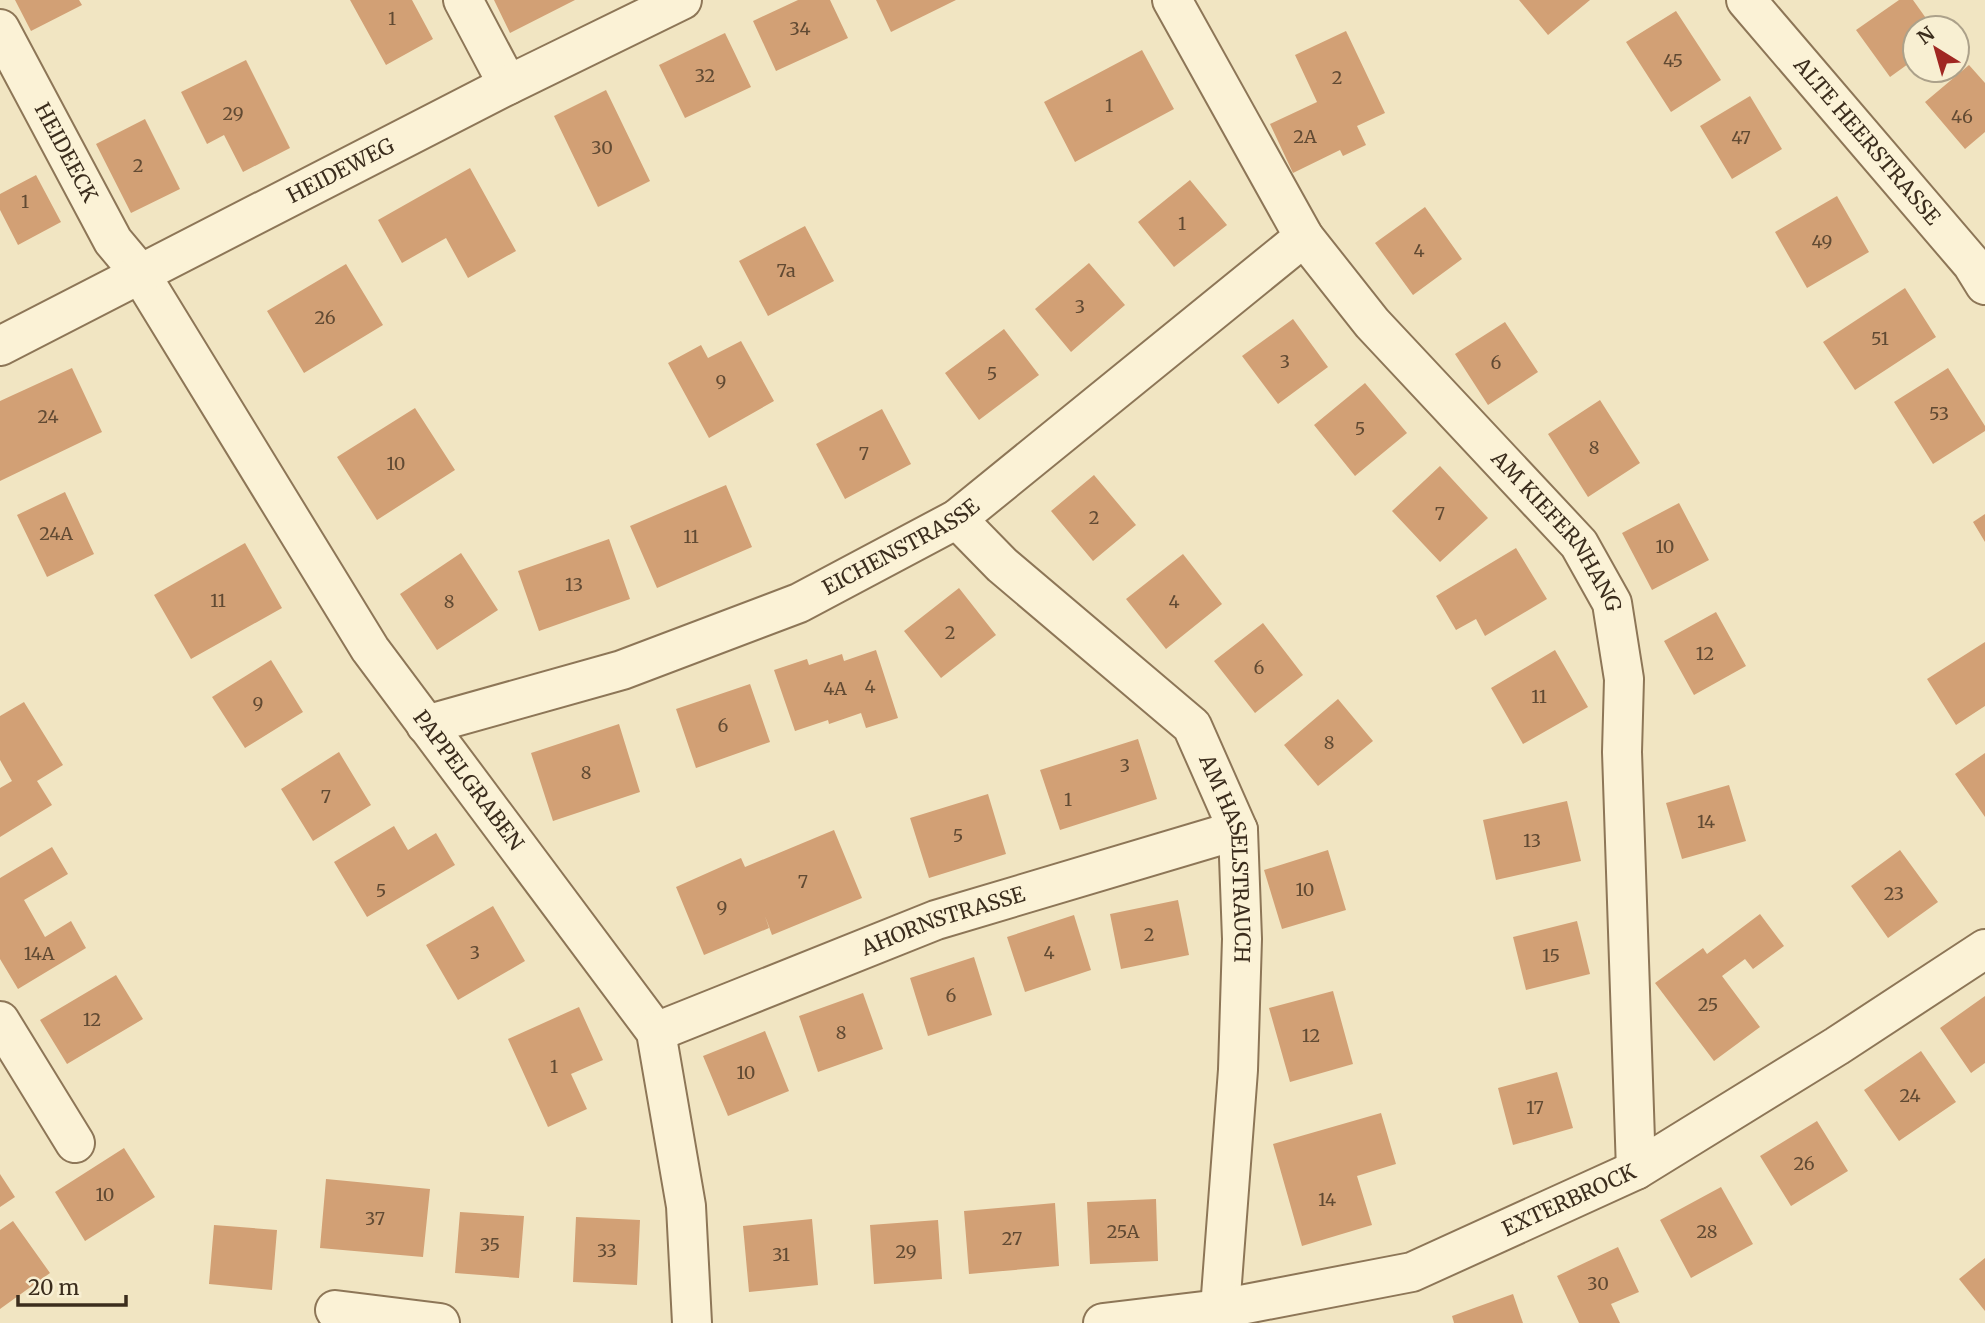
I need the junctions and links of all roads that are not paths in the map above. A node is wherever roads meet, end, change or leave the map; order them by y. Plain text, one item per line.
1 (463, 0) edge
2 (682, 0) edge
3 (1172, 0) edge
4 (1746, 0) edge
5 (0, 29) edge
6 (508, 85) junction
7 (1304, 237) junction
8 (139, 272) junction
9 (1985, 285) edge
10 (0, 346) edge
11 (957, 519) junction
12 (426, 725) junction
13 (1238, 830) junction
14 (1985, 949) edge
15 (0, 1021) edge
16 (656, 1032) junction
17 (75, 1143) dead end
18 (1636, 1170) junction
19 (1220, 1309) junction
20 (335, 1310) dead end
21 (439, 1323) edge
22 (692, 1323) edge
23 (1103, 1323) edge

1 - 6 street
2 - 6 street, HEIDEWEG
3 - 7 street, AM KIEFERNHANG
4 - 9 street, ALTE HEERSTRASSE
5 - 8 street, HEIDEECK
6 - 8 street, HEIDEWEG
7 - 11 street, EICHENSTRASSE
7 - 18 street, AM KIEFERNHANG
8 - 10 street, HEIDEWEG
8 - 12 street, PAPPELGRABEN
11 - 12 street, EICHENSTRASSE
11 - 13 street, AM HASELSTRAUCH
12 - 16 street, PAPPELGRABEN
13 - 16 street, AHORNSTRASSE
13 - 19 street, AM HASELSTRAUCH
14 - 18 street, EXTERBROCK
15 - 17 street
16 - 22 street, PAPPELGRABEN
18 - 19 street, EXTERBROCK
19 - 23 street, EXTERBROCK
20 - 21 street

